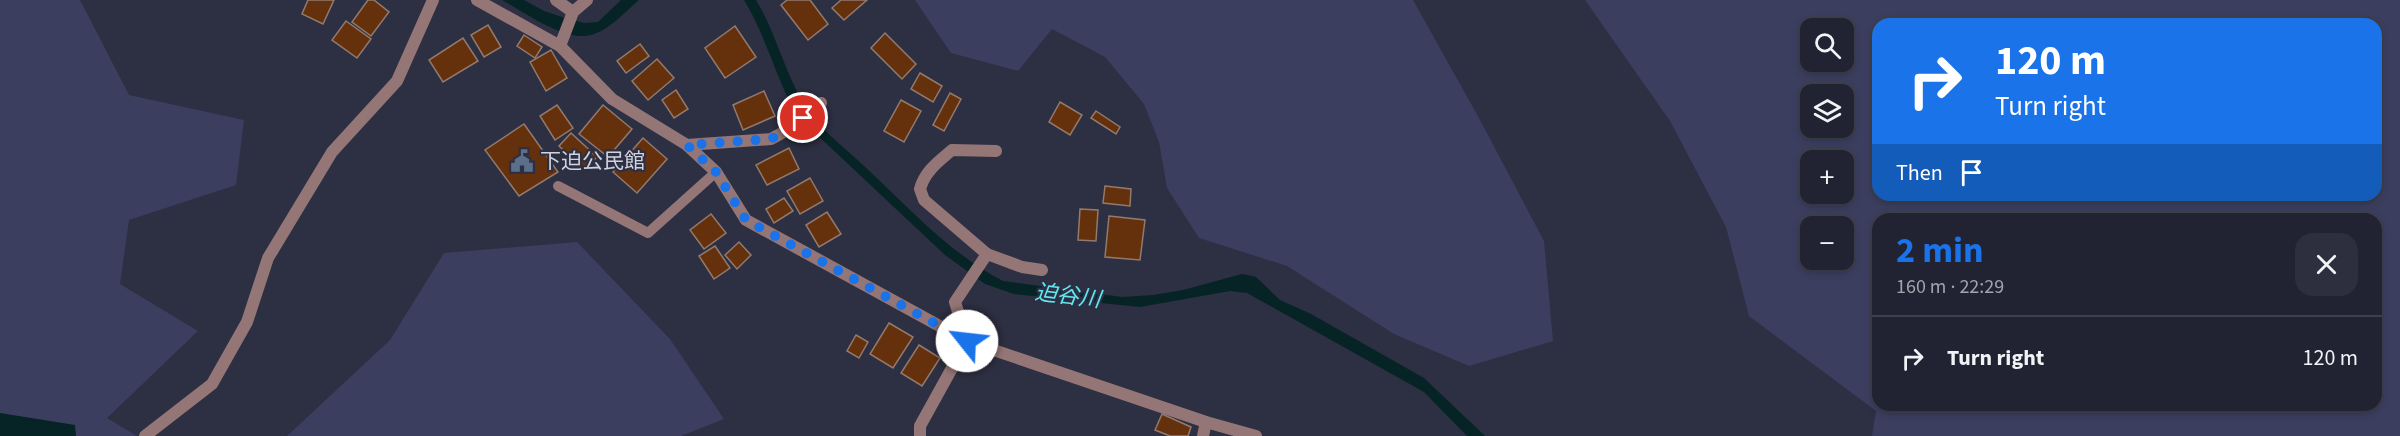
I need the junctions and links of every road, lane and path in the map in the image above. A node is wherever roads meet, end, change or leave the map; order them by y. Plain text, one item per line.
1 (433, 0) edge
2 (477, 0) edge
3 (556, 0) edge
4 (587, 0) edge
5 (573, 12) junction
6 (562, 41) junction
7 (817, 106) dead end
8 (687, 145) junction
9 (996, 151) dead end
10 (716, 172) junction
11 (558, 186) dead end
12 (985, 257) junction
13 (1042, 270) dead end
14 (967, 341) junction
15 (1206, 422) junction
16 (145, 436) edge
17 (920, 436) edge
18 (1203, 436) edge
19 (1256, 436) edge

1 - 16 street
2 - 6 street
3 - 5 street
4 - 5 street
5 - 6 street
6 - 8 street
7 - 8 street
8 - 10 street
9 - 12 street
10 - 11 lane
10 - 14 street
12 - 13 street
12 - 14 street
14 - 15 street
14 - 17 street
15 - 18 street
15 - 19 street

